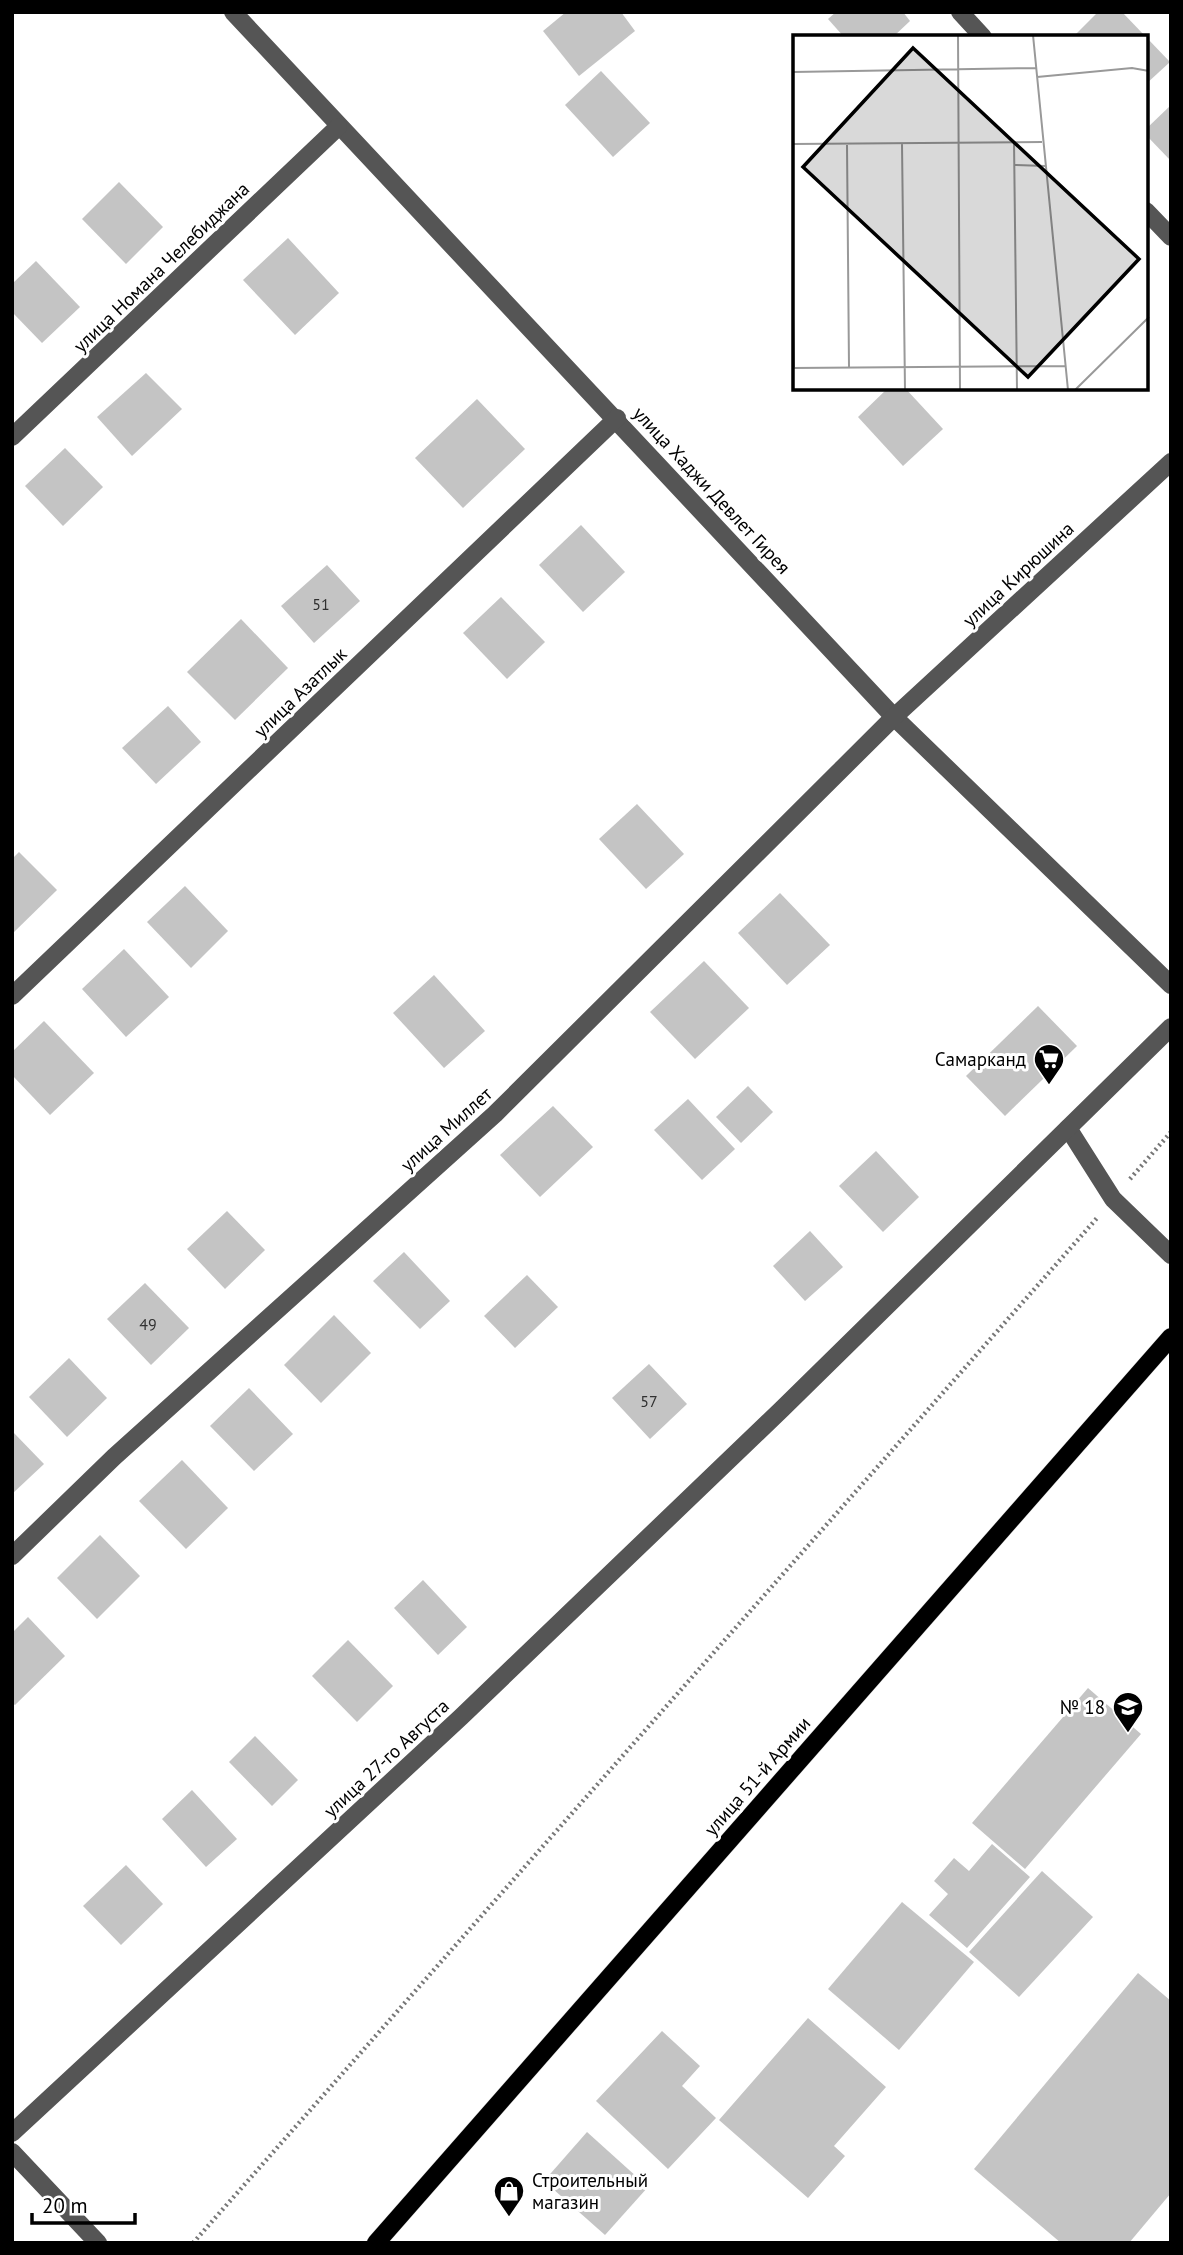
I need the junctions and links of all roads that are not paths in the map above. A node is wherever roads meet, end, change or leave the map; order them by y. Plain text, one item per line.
1 (233, 12) edge
2 (960, 12) edge
3 (981, 35) edge
4 (338, 128) junction
5 (1148, 213) edge
6 (1171, 237) edge
7 (617, 418) junction
8 (12, 437) edge
9 (1171, 462) edge
10 (894, 717) junction
11 (1171, 985) edge
12 (12, 996) edge
13 (1171, 1027) edge
14 (1068, 1128) junction
15 (1171, 1255) edge
16 (1171, 1337) edge
17 (12, 1556) edge
18 (12, 2133) edge
19 (12, 2152) edge
20 (98, 2243) edge
21 (376, 2243) edge

1 - 4 street, улица Хаджи Девлет Гирея
2 - 3 street
4 - 7 street, улица Хаджи Девлет Гирея
4 - 8 street, улица Номана Челебиджана
5 - 6 street
7 - 10 street, улица Хаджи Девлет Гирея
7 - 12 street, улица Азатлык
9 - 10 street, улица Кирюшина
10 - 11 street, улица Хаджи Девлет Гирея
10 - 17 street, улица Миллет
13 - 14 street, улица 27-го Августа
14 - 15 street
14 - 18 street, улица 27-го Августа
16 - 21 main road, улица 51-й Армии
19 - 20 street

